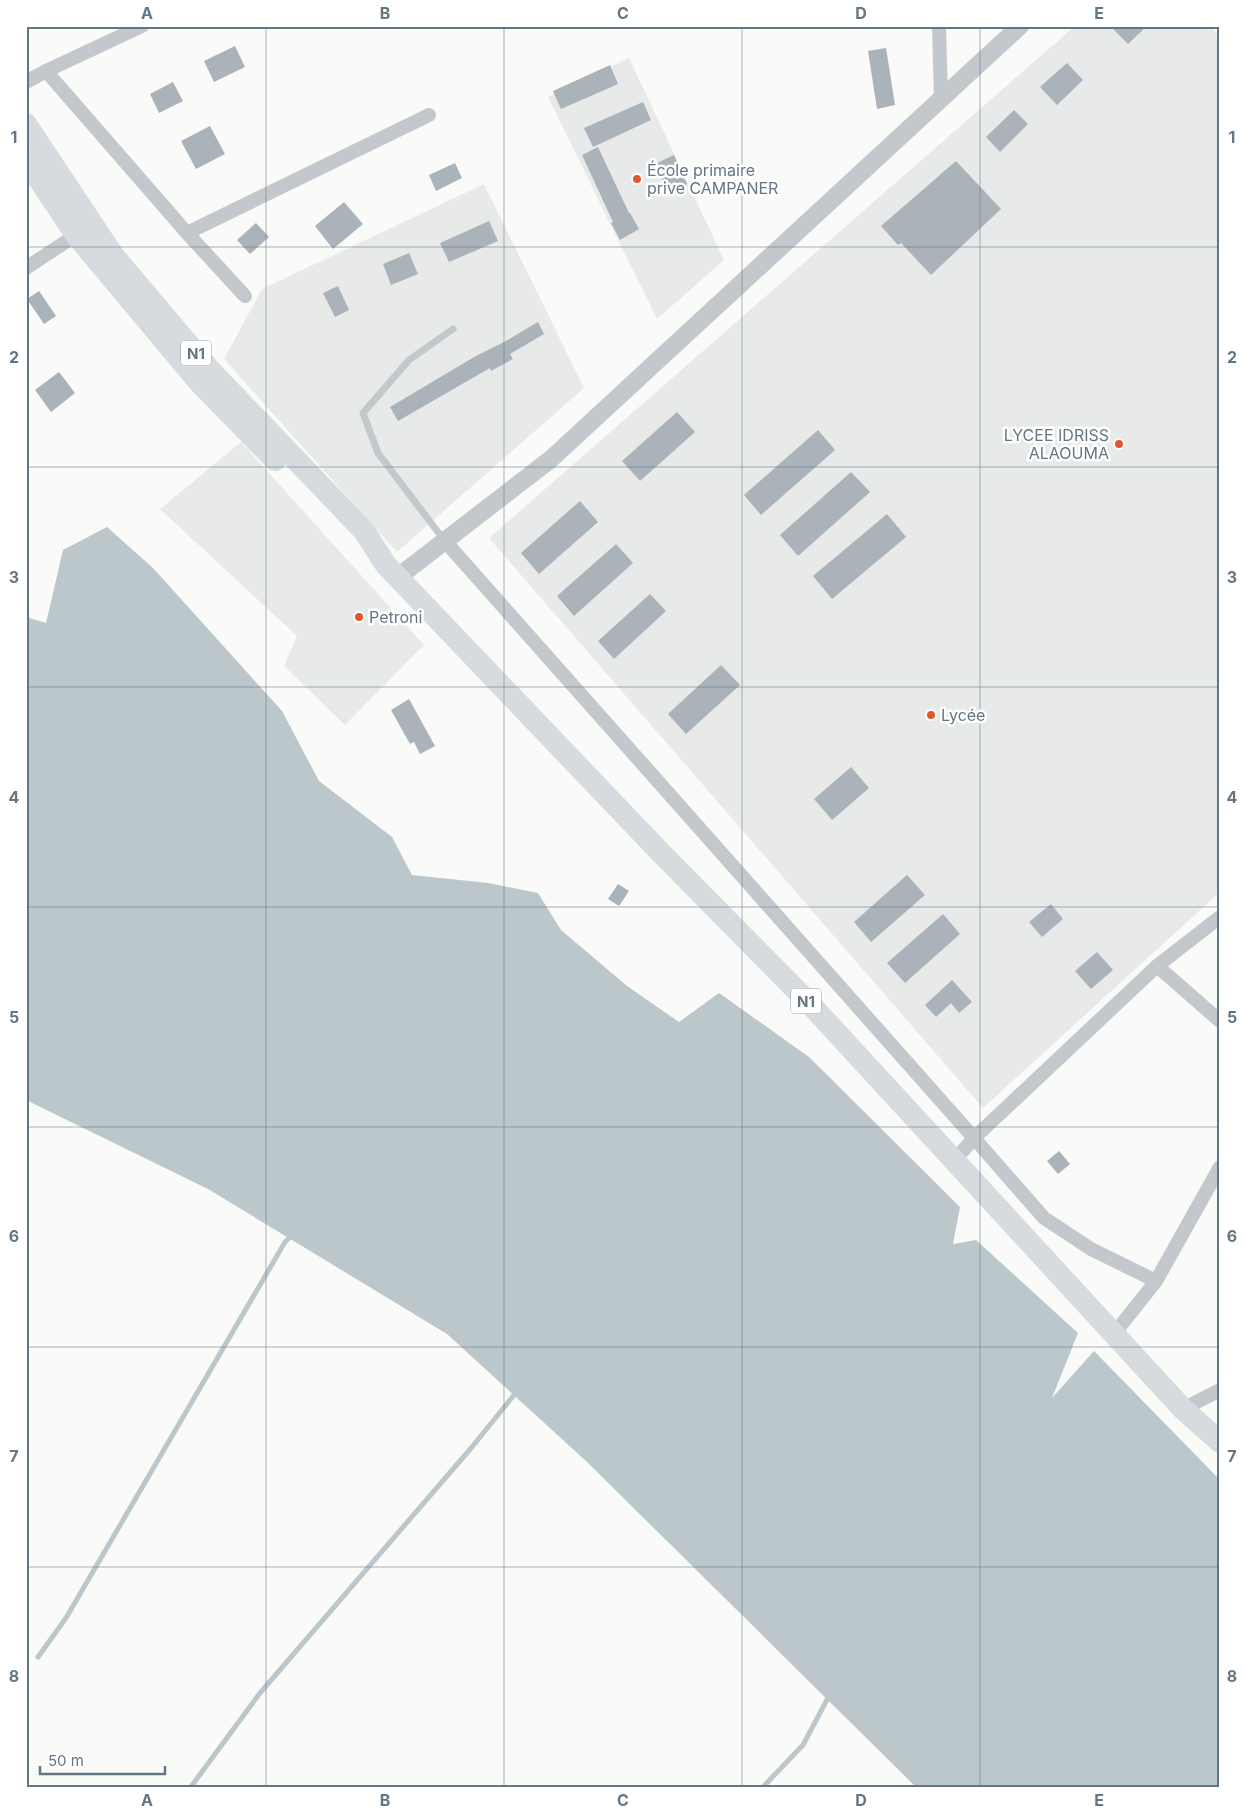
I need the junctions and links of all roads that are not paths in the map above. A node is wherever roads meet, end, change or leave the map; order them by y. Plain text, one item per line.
1 (142, 26) edge
2 (939, 26) edge
3 (1020, 26) edge
4 (46, 71) junction
5 (26, 82) edge
6 (941, 100) junction
7 (429, 115) dead end
8 (26, 124) edge
9 (26, 160) edge
10 (187, 233) junction
11 (76, 235) junction
12 (26, 268) edge
13 (245, 296) dead end
14 (453, 329) dead end
15 (444, 540) junction
16 (392, 571) junction
17 (1220, 917) edge
18 (1157, 966) junction
19 (1220, 1021) edge
20 (974, 1138) junction
21 (954, 1162) junction
22 (1220, 1167) edge
23 (1156, 1281) junction
24 (1114, 1334) junction
25 (1220, 1390) edge
26 (1183, 1409) junction
27 (1220, 1442) edge

1 - 4 street
2 - 6 street
3 - 6 street
4 - 5 street
4 - 10 street
6 - 15 street
7 - 10 street
8 - 16 highway, N1
9 - 11 highway, N1
10 - 13 street
11 - 12 street
11 - 16 highway, N1
14 - 15 lane
15 - 16 street
15 - 20 street
16 - 21 highway, N1
17 - 18 street
18 - 19 street
18 - 20 street
20 - 21 street
20 - 23 street
21 - 24 highway, N1
22 - 23 street
23 - 24 street
24 - 26 highway, N1
25 - 26 street
26 - 27 highway, N1

